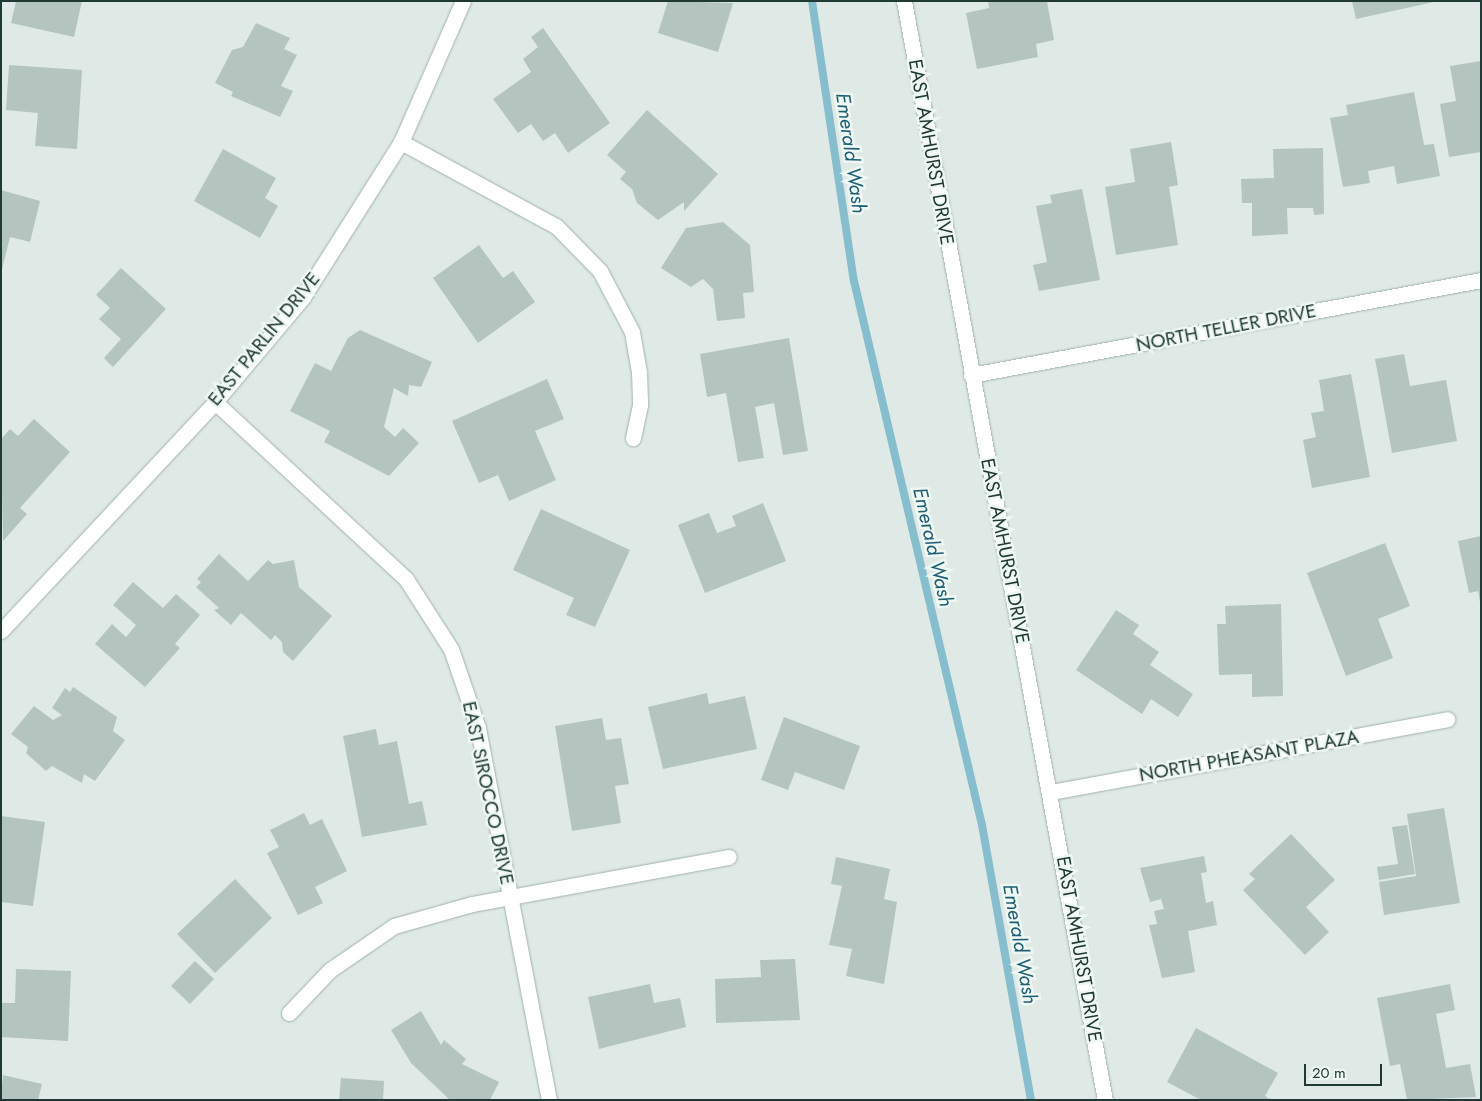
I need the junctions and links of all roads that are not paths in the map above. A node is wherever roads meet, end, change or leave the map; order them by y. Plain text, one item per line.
1 (463, 1) edge
2 (904, 1) edge
3 (401, 142) junction
4 (1481, 280) edge
5 (971, 375) junction
6 (214, 402) junction
7 (633, 438) dead end
8 (1, 631) edge
9 (1447, 719) dead end
10 (1051, 792) junction
11 (729, 857) dead end
12 (510, 896) junction
13 (288, 1013) dead end
14 (548, 1100) edge
15 (1105, 1100) edge

1 - 3 street, EAST PARLIN DRIVE
2 - 5 street, EAST AMHURST DRIVE
3 - 6 street, EAST PARLIN DRIVE
3 - 7 street
4 - 5 street, NORTH TELLER DRIVE
5 - 10 street, EAST AMHURST DRIVE
6 - 8 street, EAST PARLIN DRIVE
6 - 12 street, EAST SIROCCO DRIVE
9 - 10 street, NORTH PHEASANT PLAZA
10 - 15 street, EAST AMHURST DRIVE
11 - 12 street
12 - 13 street
12 - 14 street, EAST SIROCCO DRIVE

